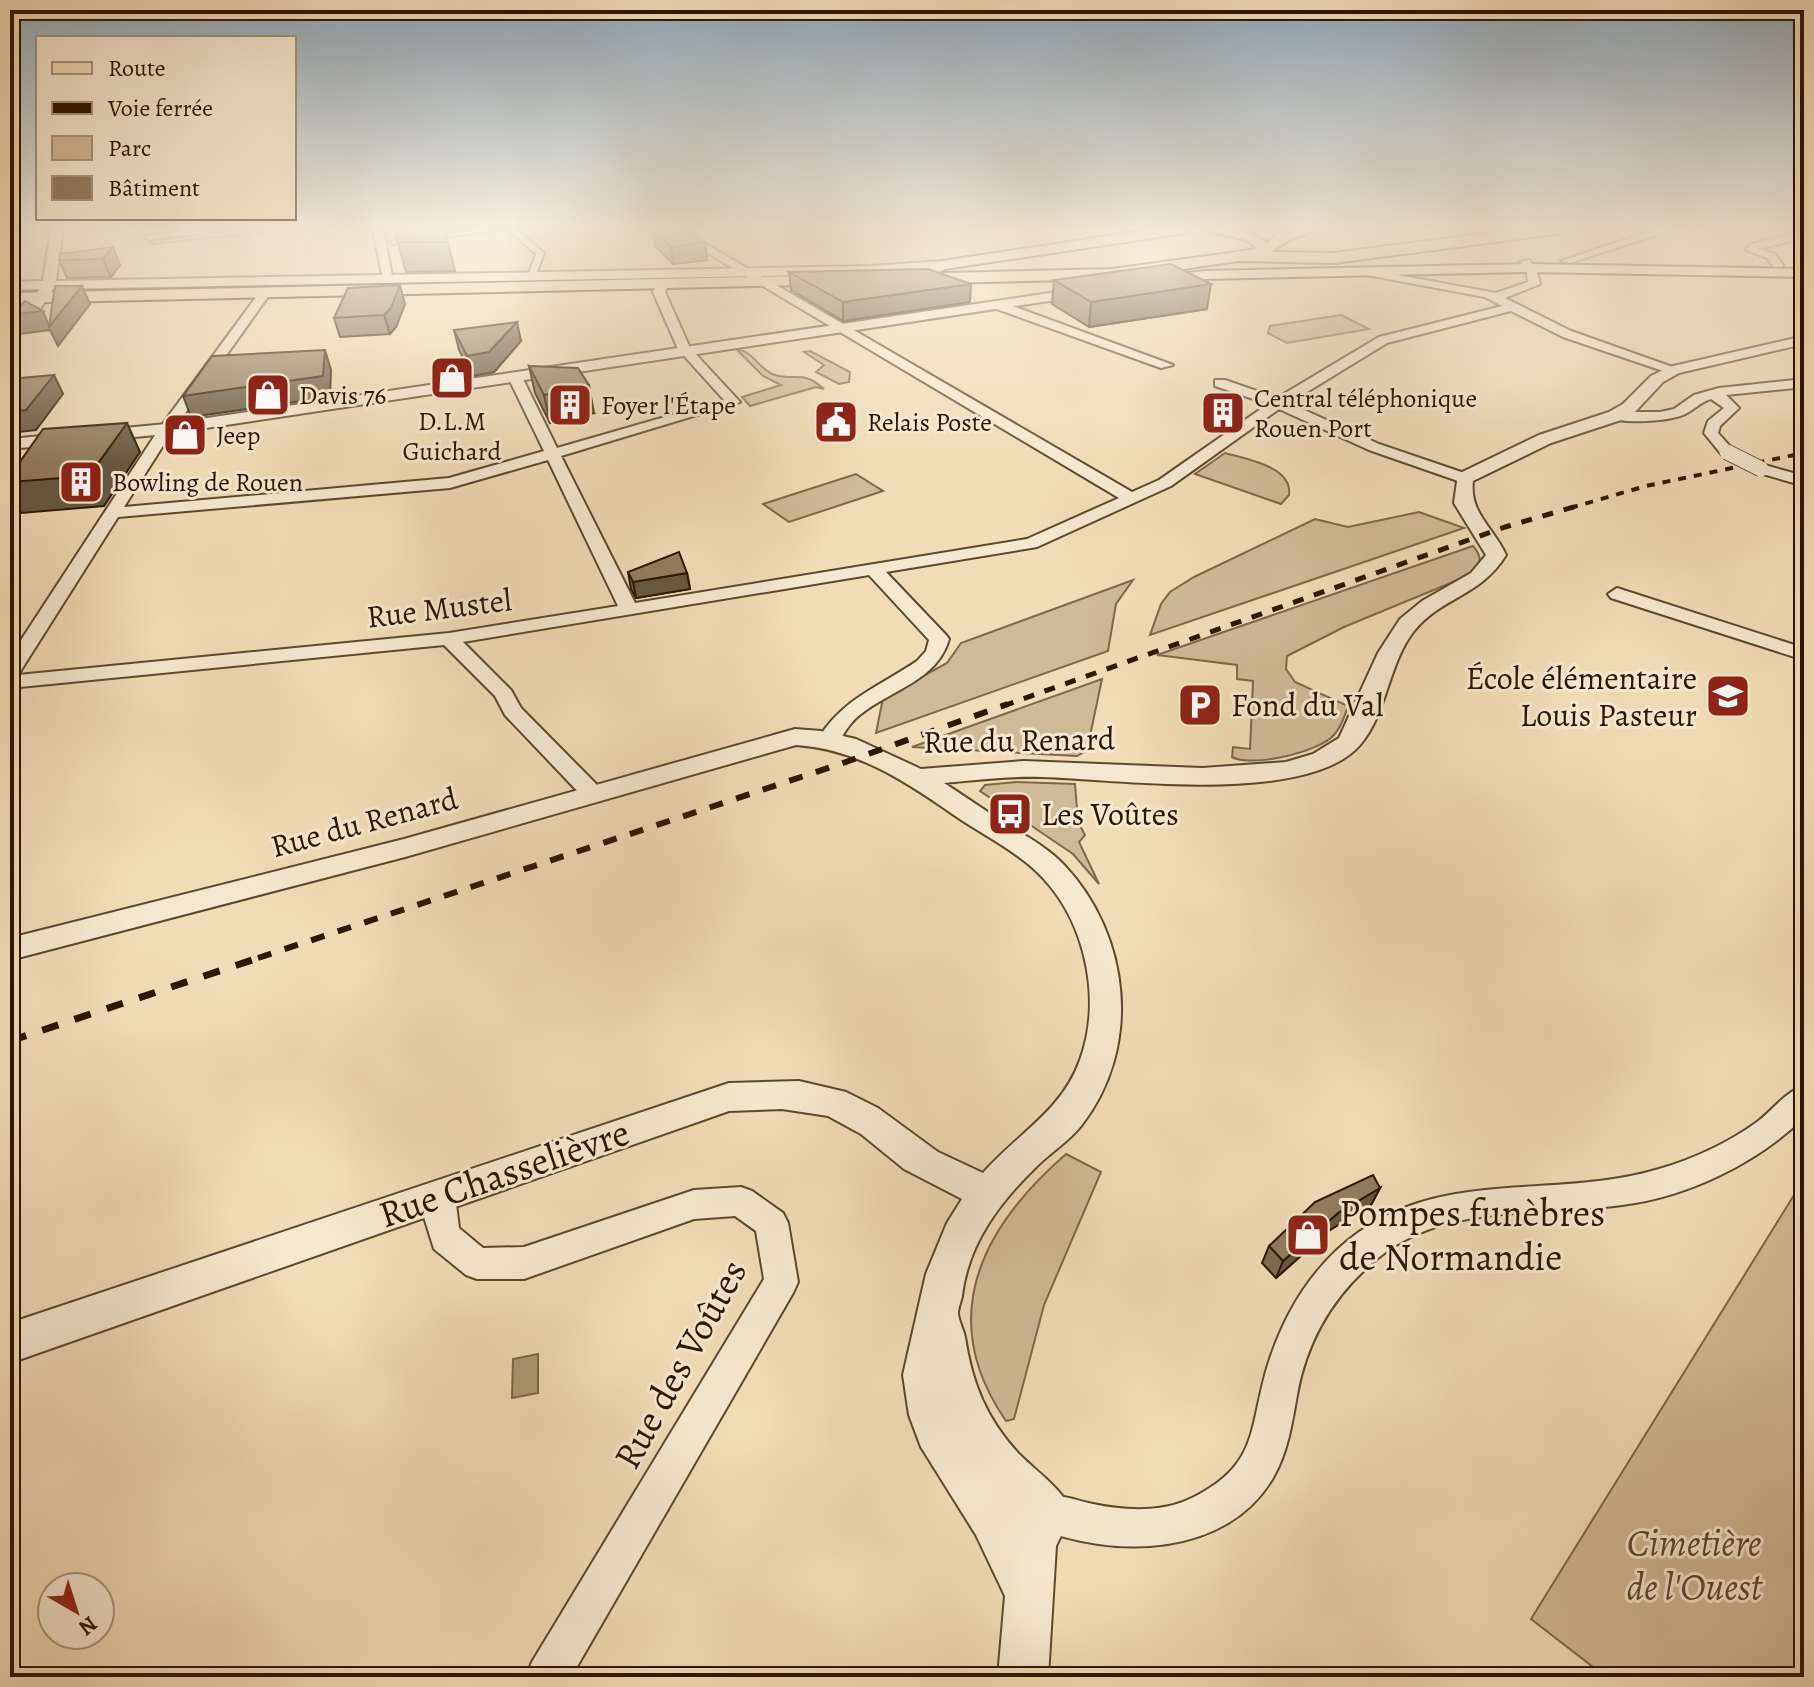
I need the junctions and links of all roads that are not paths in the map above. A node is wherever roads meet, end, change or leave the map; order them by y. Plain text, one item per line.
1 (32, 308) edge
2 (254, 308) edge
3 (666, 308) edge
4 (804, 308) edge
5 (980, 308) edge
6 (1006, 308) edge
7 (1508, 308) edge
8 (1513, 308) edge
9 (839, 329) junction
10 (10, 331) edge
11 (1804, 340) edge
12 (687, 351) junction
13 (1166, 365) dead end
14 (1674, 370) junction
15 (515, 377) junction
16 (1220, 383) dead end
17 (1804, 383) edge
18 (1711, 394) junction
19 (1276, 405) junction
20 (1615, 416) junction
21 (162, 435) junction
22 (10, 444) edge
23 (554, 454) junction
24 (1464, 478) junction
25 (1804, 481) edge
26 (1133, 499) junction
27 (111, 513) junction
28 (873, 569) junction
29 (1617, 594) dead end
30 (629, 609) junction
31 (449, 639) junction
32 (1804, 654) edge
33 (10, 672) edge
34 (10, 682) edge
35 (830, 738) junction
36 (913, 778) junction
37 (592, 793) junction
38 (10, 949) edge
39 (1804, 1098) edge
40 (986, 1193) junction
41 (439, 1196) junction
42 (940, 1307) junction
43 (10, 1343) edge
44 (1049, 1513) junction
45 (1027, 1590) junction
46 (547, 1677) edge
47 (1023, 1677) edge

1 - 10 street
2 - 21 street
3 - 12 street
4 - 9 street
5 - 9 street
6 - 13 street
7 - 19 street, Rue Mustel
8 - 14 street
9 - 12 street
9 - 26 street
11 - 14 street
12 - 15 street
12 - 23 street
14 - 20 street
15 - 21 street
15 - 23 street
16 - 19 street
17 - 18 street
18 - 20 street
18 - 25 street, bridge
19 - 24 street
19 - 26 street, Rue Mustel
20 - 24 street
21 - 22 street
21 - 27 street
23 - 27 street
23 - 30 street
24 - 36 street, Rue du Renard
26 - 28 street, Rue Mustel
27 - 33 street
28 - 30 street, Rue Mustel
28 - 35 street
29 - 32 street
30 - 31 street, Rue Mustel
31 - 34 street, Rue Mustel
31 - 37 street
35 - 36 street, Rue du Renard
35 - 37 street, Rue du Renard
36 - 40 street
37 - 38 street, Rue du Renard
39 - 44 street
40 - 41 street, Rue Chasselièvre
40 - 42 street
41 - 43 street, Rue Chasselièvre
41 - 46 street, Rue des Voûtes
42 - 44 street
42 - 45 street
44 - 45 street
45 - 47 street

